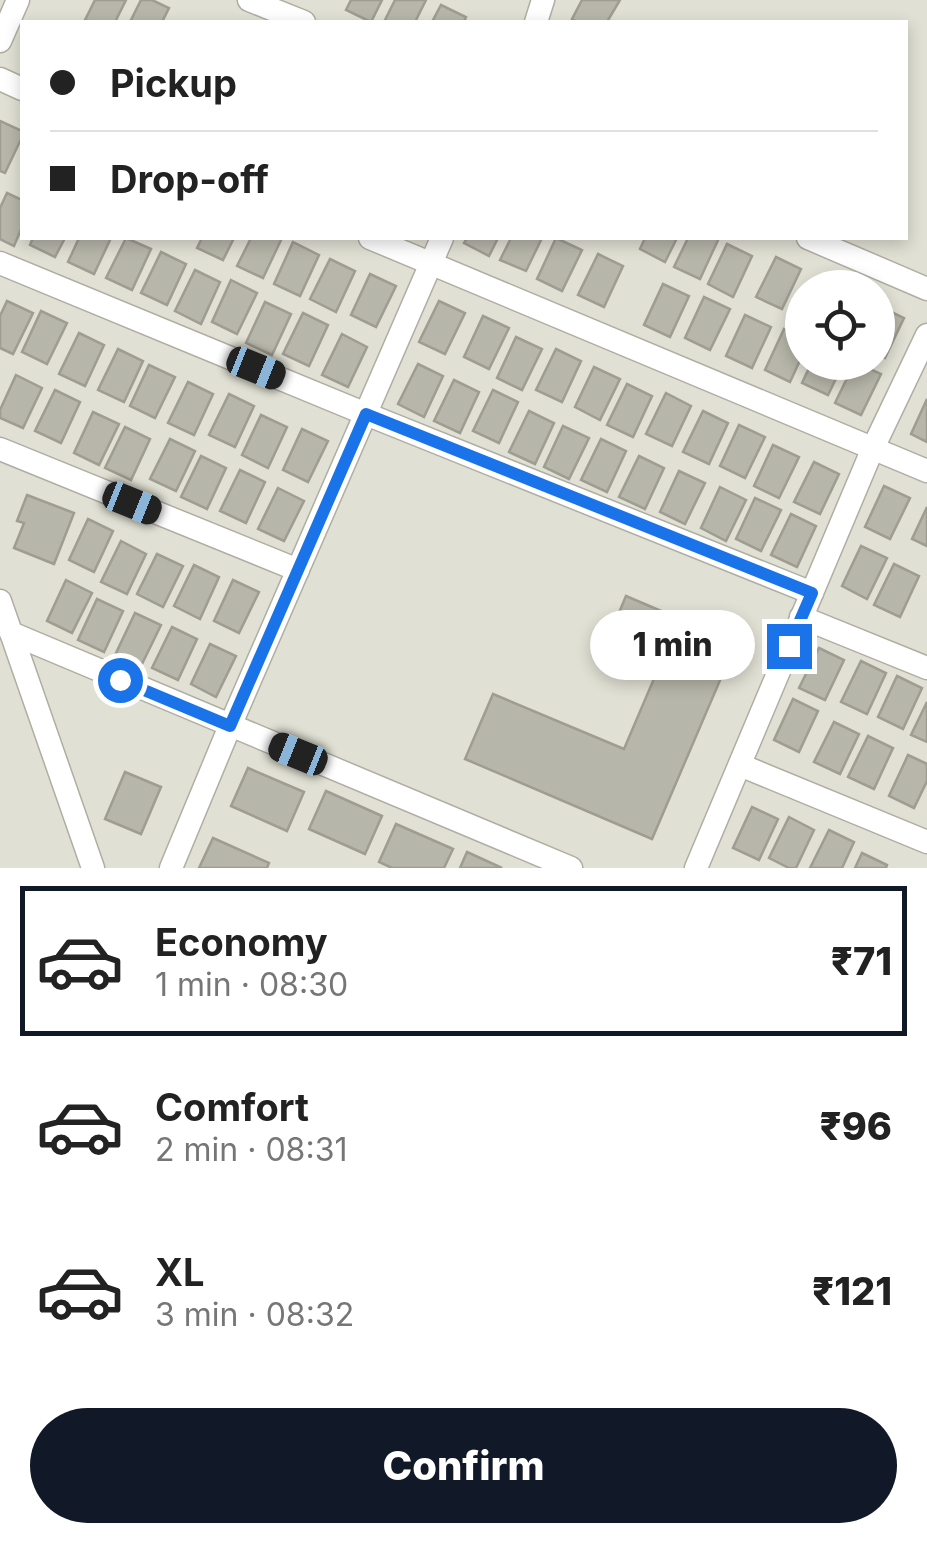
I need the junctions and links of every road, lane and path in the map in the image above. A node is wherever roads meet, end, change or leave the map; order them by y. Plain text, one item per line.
1 (18, 0) edge
2 (250, 0) edge
3 (299, 20) edge
4 (0, 41) edge
5 (375, 240) edge
6 (441, 240) edge
7 (813, 240) edge
8 (0, 263) edge
9 (431, 264) junction
10 (927, 289) edge
11 (927, 335) edge
12 (366, 414) junction
13 (873, 448) junction
14 (0, 449) edge
15 (927, 471) edge
16 (298, 570) junction
17 (812, 593) junction
18 (0, 600) edge
19 (802, 617) junction
20 (11, 632) junction
21 (927, 668) edge
22 (230, 726) junction
23 (740, 765) junction
24 (927, 842) edge
25 (98, 865) edge
26 (171, 868) edge
27 (571, 868) edge
28 (696, 868) edge

1 - 4 street
2 - 3 street
5 - 9 street
6 - 9 street
7 - 10 street
8 - 12 street
9 - 12 street
9 - 13 street
11 - 13 street
12 - 16 street
12 - 17 street
13 - 15 street
13 - 17 street
14 - 16 street
16 - 22 street
17 - 19 street
18 - 20 street
19 - 21 street
19 - 23 street
20 - 22 street
20 - 25 street
22 - 26 street
22 - 27 street
23 - 24 street
23 - 28 street

